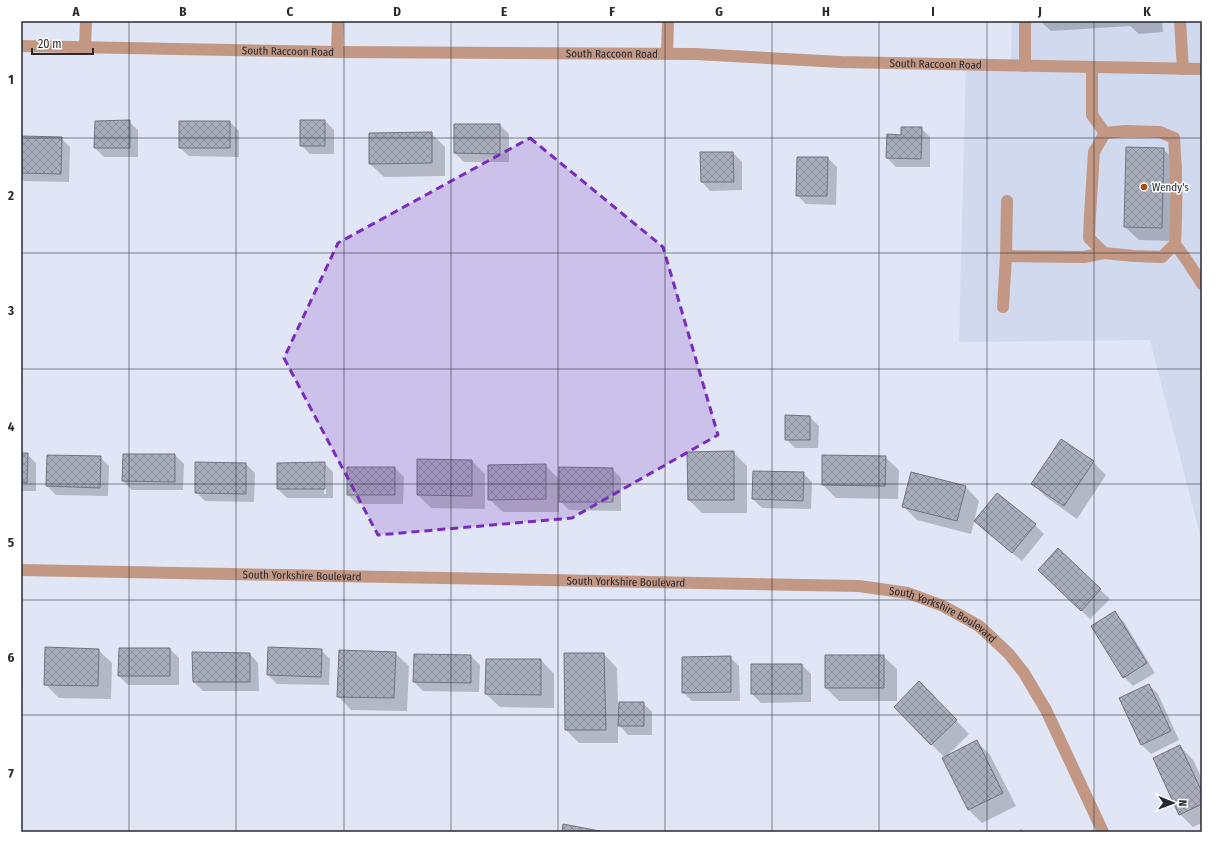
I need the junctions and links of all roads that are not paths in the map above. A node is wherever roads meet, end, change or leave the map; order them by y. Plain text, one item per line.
1 (86, 21) edge
2 (338, 21) edge
3 (668, 21) edge
4 (1025, 21) edge
5 (1180, 21) edge
6 (21, 46) edge
7 (85, 47) junction
8 (338, 52) junction
9 (667, 54) junction
10 (1025, 66) junction
11 (1092, 67) junction
12 (1182, 69) junction
13 (1202, 69) edge
14 (1105, 133) junction
15 (1007, 201) dead end
16 (1175, 244) junction
17 (1104, 253) junction
18 (1006, 256) junction
19 (1202, 284) edge
20 (1003, 307) dead end
21 (21, 570) edge
22 (1103, 832) edge

1 - 7 street
2 - 8 street
3 - 9 street
4 - 10 street
5 - 12 street
6 - 7 street, South Raccoon Road
7 - 8 street, South Raccoon Road
8 - 9 street, South Raccoon Road
9 - 10 street, South Raccoon Road
10 - 11 street, South Raccoon Road
11 - 12 street, South Raccoon Road
11 - 14 street
12 - 13 street, South Raccoon Road
14 - 16 street
14 - 17 street
15 - 18 street
16 - 17 street
16 - 19 street
17 - 18 street
18 - 20 street
21 - 22 street, South Yorkshire Boulevard

